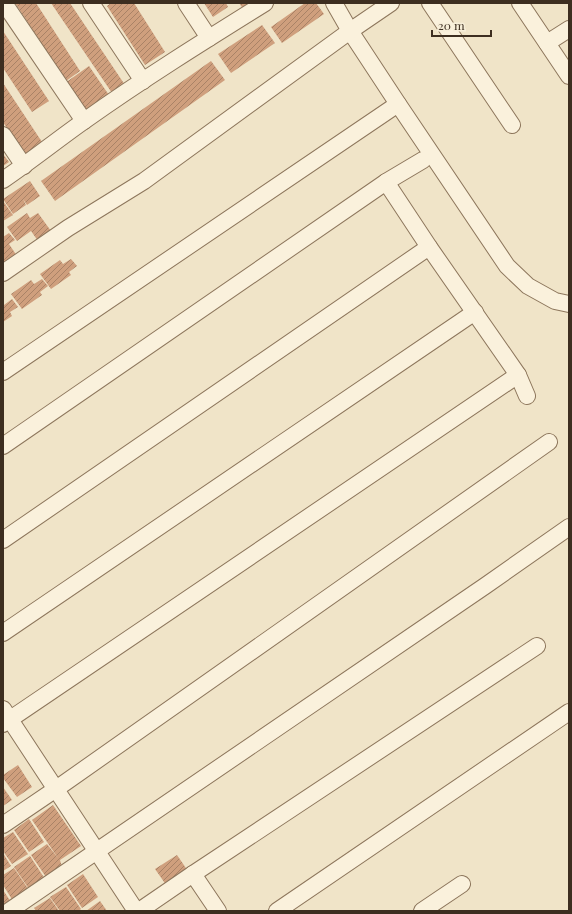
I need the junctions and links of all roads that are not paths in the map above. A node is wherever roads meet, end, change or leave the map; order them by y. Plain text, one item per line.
1 (4, 3) edge
2 (91, 3) edge
3 (186, 3) edge
4 (265, 3) edge
5 (334, 3) edge
6 (391, 3) edge
7 (430, 3) edge
8 (520, 3) edge
9 (569, 29) edge
10 (350, 31) junction
11 (209, 38) junction
12 (547, 44) junction
13 (569, 76) edge
14 (143, 81) junction
15 (398, 104) junction
16 (84, 121) junction
17 (512, 126) dead end
18 (3, 135) edge
19 (423, 160) dead end
20 (24, 166) junction
21 (3, 180) edge
22 (386, 182) junction
23 (429, 247) junction
24 (3, 273) edge
25 (569, 304) edge
26 (475, 312) junction
27 (3, 372) edge
28 (518, 375) junction
29 (527, 396) dead end
30 (549, 442) dead end
31 (3, 446) edge
32 (569, 527) edge
33 (3, 540) edge
34 (3, 633) edge
35 (537, 646) dead end
36 (569, 712) edge
37 (5, 717) edge
38 (56, 789) junction
39 (3, 824) edge
40 (96, 851) junction
41 (193, 874) junction
42 (462, 884) dead end
43 (9, 911) edge
44 (138, 911) edge
45 (218, 911) edge
46 (278, 911) edge
47 (422, 911) edge

1 - 16 street
2 - 14 street
3 - 11 street
4 - 11 street
5 - 10 street
6 - 10 street
7 - 17 street
8 - 12 street
9 - 12 street
10 - 15 street
10 - 24 street
11 - 14 street
12 - 13 street
14 - 16 street
15 - 25 street
15 - 27 street
16 - 20 street
18 - 20 street
19 - 22 street
20 - 21 street
22 - 23 street
22 - 31 street
23 - 26 street
23 - 33 street
26 - 28 street
26 - 34 street
28 - 29 street
28 - 37 street
30 - 38 street
32 - 40 street
35 - 41 street
36 - 46 street
37 - 38 street
38 - 39 street
38 - 40 street
40 - 43 street
40 - 44 street
41 - 44 street
41 - 45 street
42 - 47 street

